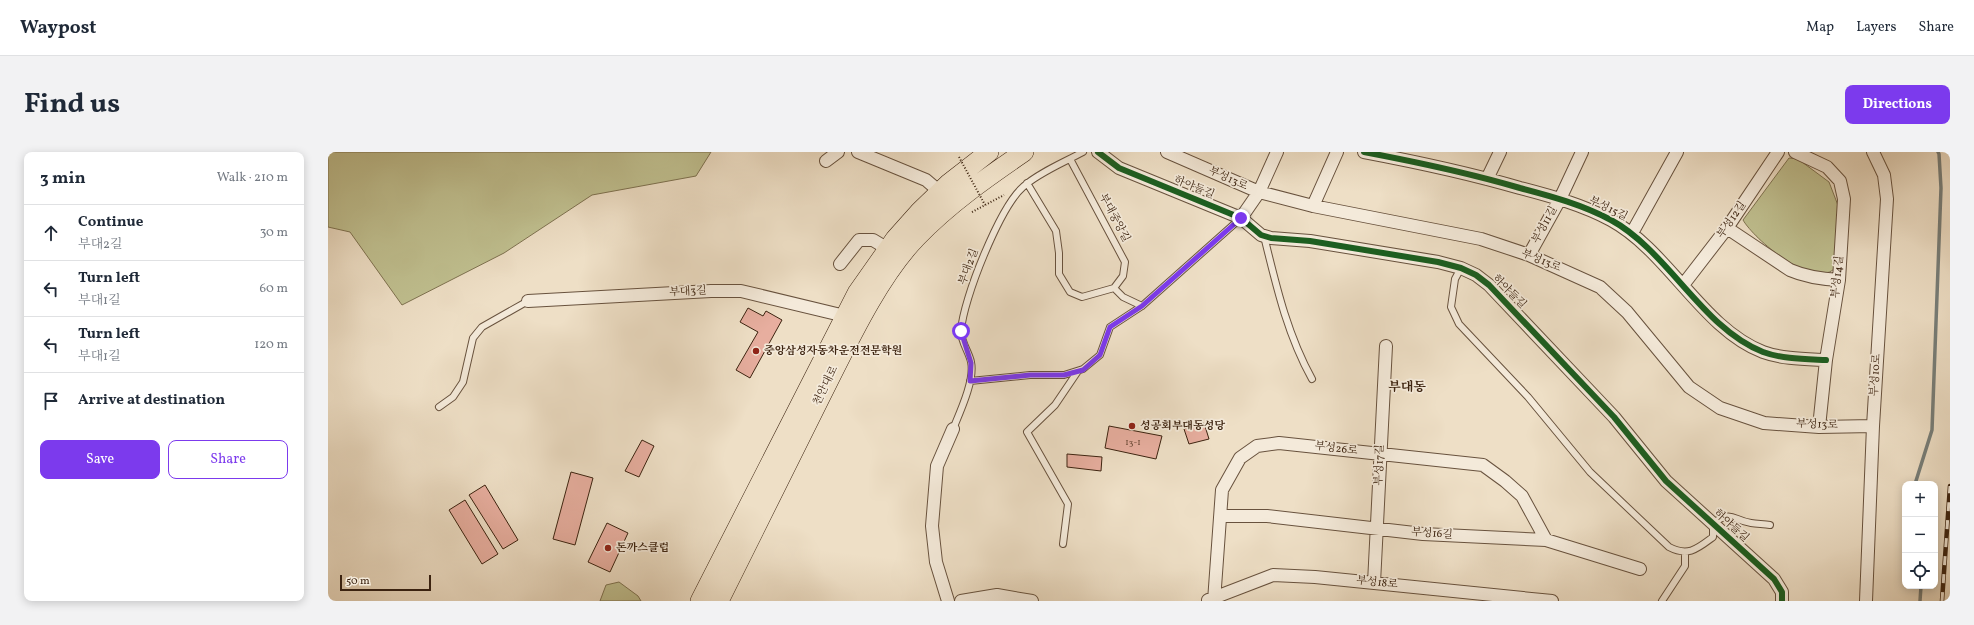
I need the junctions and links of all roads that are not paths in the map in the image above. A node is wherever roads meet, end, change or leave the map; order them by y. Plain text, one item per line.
1 (838, 152) edge
2 (858, 152) edge
3 (989, 152) edge
4 (1024, 152) edge
5 (1083, 152) edge
6 (1098, 152) edge
7 (1167, 152) edge
8 (1277, 152) edge
9 (1337, 152) edge
10 (1364, 152) edge
11 (1500, 152) edge
12 (1582, 152) edge
13 (1677, 152) edge
14 (1778, 152) edge
15 (1795, 152) edge
16 (1873, 152) edge
17 (1418, 157) edge
18 (1070, 159) junction
19 (826, 161) dead end
20 (1487, 178) junction
21 (1027, 183) junction
22 (940, 192) junction
23 (1259, 192) junction
24 (1560, 199) junction
25 (1313, 206) junction
26 (1241, 218) junction
27 (1727, 228) junction
28 (1632, 233) junction
29 (1264, 236) junction
30 (888, 249) junction
31 (1529, 255) junction
32 (840, 264) dead end
33 (1461, 268) junction
34 (1839, 280) junction
35 (1683, 285) junction
36 (1114, 288) junction
37 (528, 301) joint
38 (1142, 306) junction
39 (845, 316) junction
40 (1386, 346) dead end
41 (1826, 360) junction
42 (1078, 371) junction
43 (1312, 379) dead end
44 (970, 381) junction
45 (439, 408) dead end
46 (1872, 426) junction
47 (1819, 427) junction
48 (953, 429) joint
49 (1380, 454) junction
50 (1220, 516) junction
51 (1713, 523) junction
52 (1770, 525) dead end
53 (1378, 528) junction
54 (1546, 540) junction
55 (1063, 544) dead end
56 (1685, 552) junction
57 (1640, 569) dead end
58 (1374, 583) junction
59 (1212, 600) edge
60 (700, 601) edge
61 (719, 601) edge
62 (948, 601) edge
63 (961, 601) edge
64 (1032, 601) edge
65 (1552, 601) edge
66 (1662, 601) edge
67 (1782, 601) edge
68 (1866, 601) edge

1 - 19 street
2 - 22 street
3 - 22 main road, 천안대로
4 - 61 main road, 천안대로
5 - 18 lane, 부대2길
6 - 26 street, 하야들길
7 - 23 street, 부성13로
8 - 23 street
9 - 25 street
10 - 17 street, 부성15길
11 - 20 street
12 - 24 street, 부성11길
13 - 28 street
14 - 27 street, 부성12길
15 - 34 street, 부성14길
16 - 46 street, 부성10로
17 - 20 street, 부성15길
18 - 21 lane, 부대2길
18 - 36 lane, 부대중앙길
20 - 24 street, 부성15길
21 - 36 lane
21 - 44 lane, 부대2길
22 - 30 main road, 천안대로
23 - 25 street, 부성13로
23 - 26 street
24 - 28 street, 부성15길
24 - 31 street, 부성11길
25 - 31 street, 부성13로
26 - 29 street, 하야들길
26 - 38 lane
27 - 34 street
27 - 35 street, 부성12길
28 - 35 street, 부성15길
29 - 33 street, 하야들길
29 - 43 lane
30 - 32 street
30 - 39 main road, 천안대로
31 - 47 street, 부성13로
33 - 51 street, 하야들길
33 - 56 lane
34 - 41 street, 부성14길
35 - 41 street, 부성15길
36 - 38 lane
37 - 39 street, 부대3길
37 - 45 lane
38 - 42 lane
39 - 60 main road, 천안대로
40 - 49 street, 부성17길
41 - 47 street, 부성14길
42 - 44 lane
42 - 55 lane
44 - 48 lane, 부대2길
46 - 47 street, 부성13로
46 - 68 street, 부성10로
48 - 62 street
49 - 50 street, 부성26로
49 - 53 street, 부성17길
49 - 54 street, 부성26로
50 - 53 street, 부성16길
50 - 59 street, 부성26로
51 - 52 lane
51 - 56 lane
51 - 67 street, 하야들길
53 - 54 street, 부성16길
53 - 58 street, 부성17길
54 - 57 street, 부성16길
56 - 66 lane
58 - 59 street, 부성18로
58 - 65 street, 부성18로
63 - 64 street

